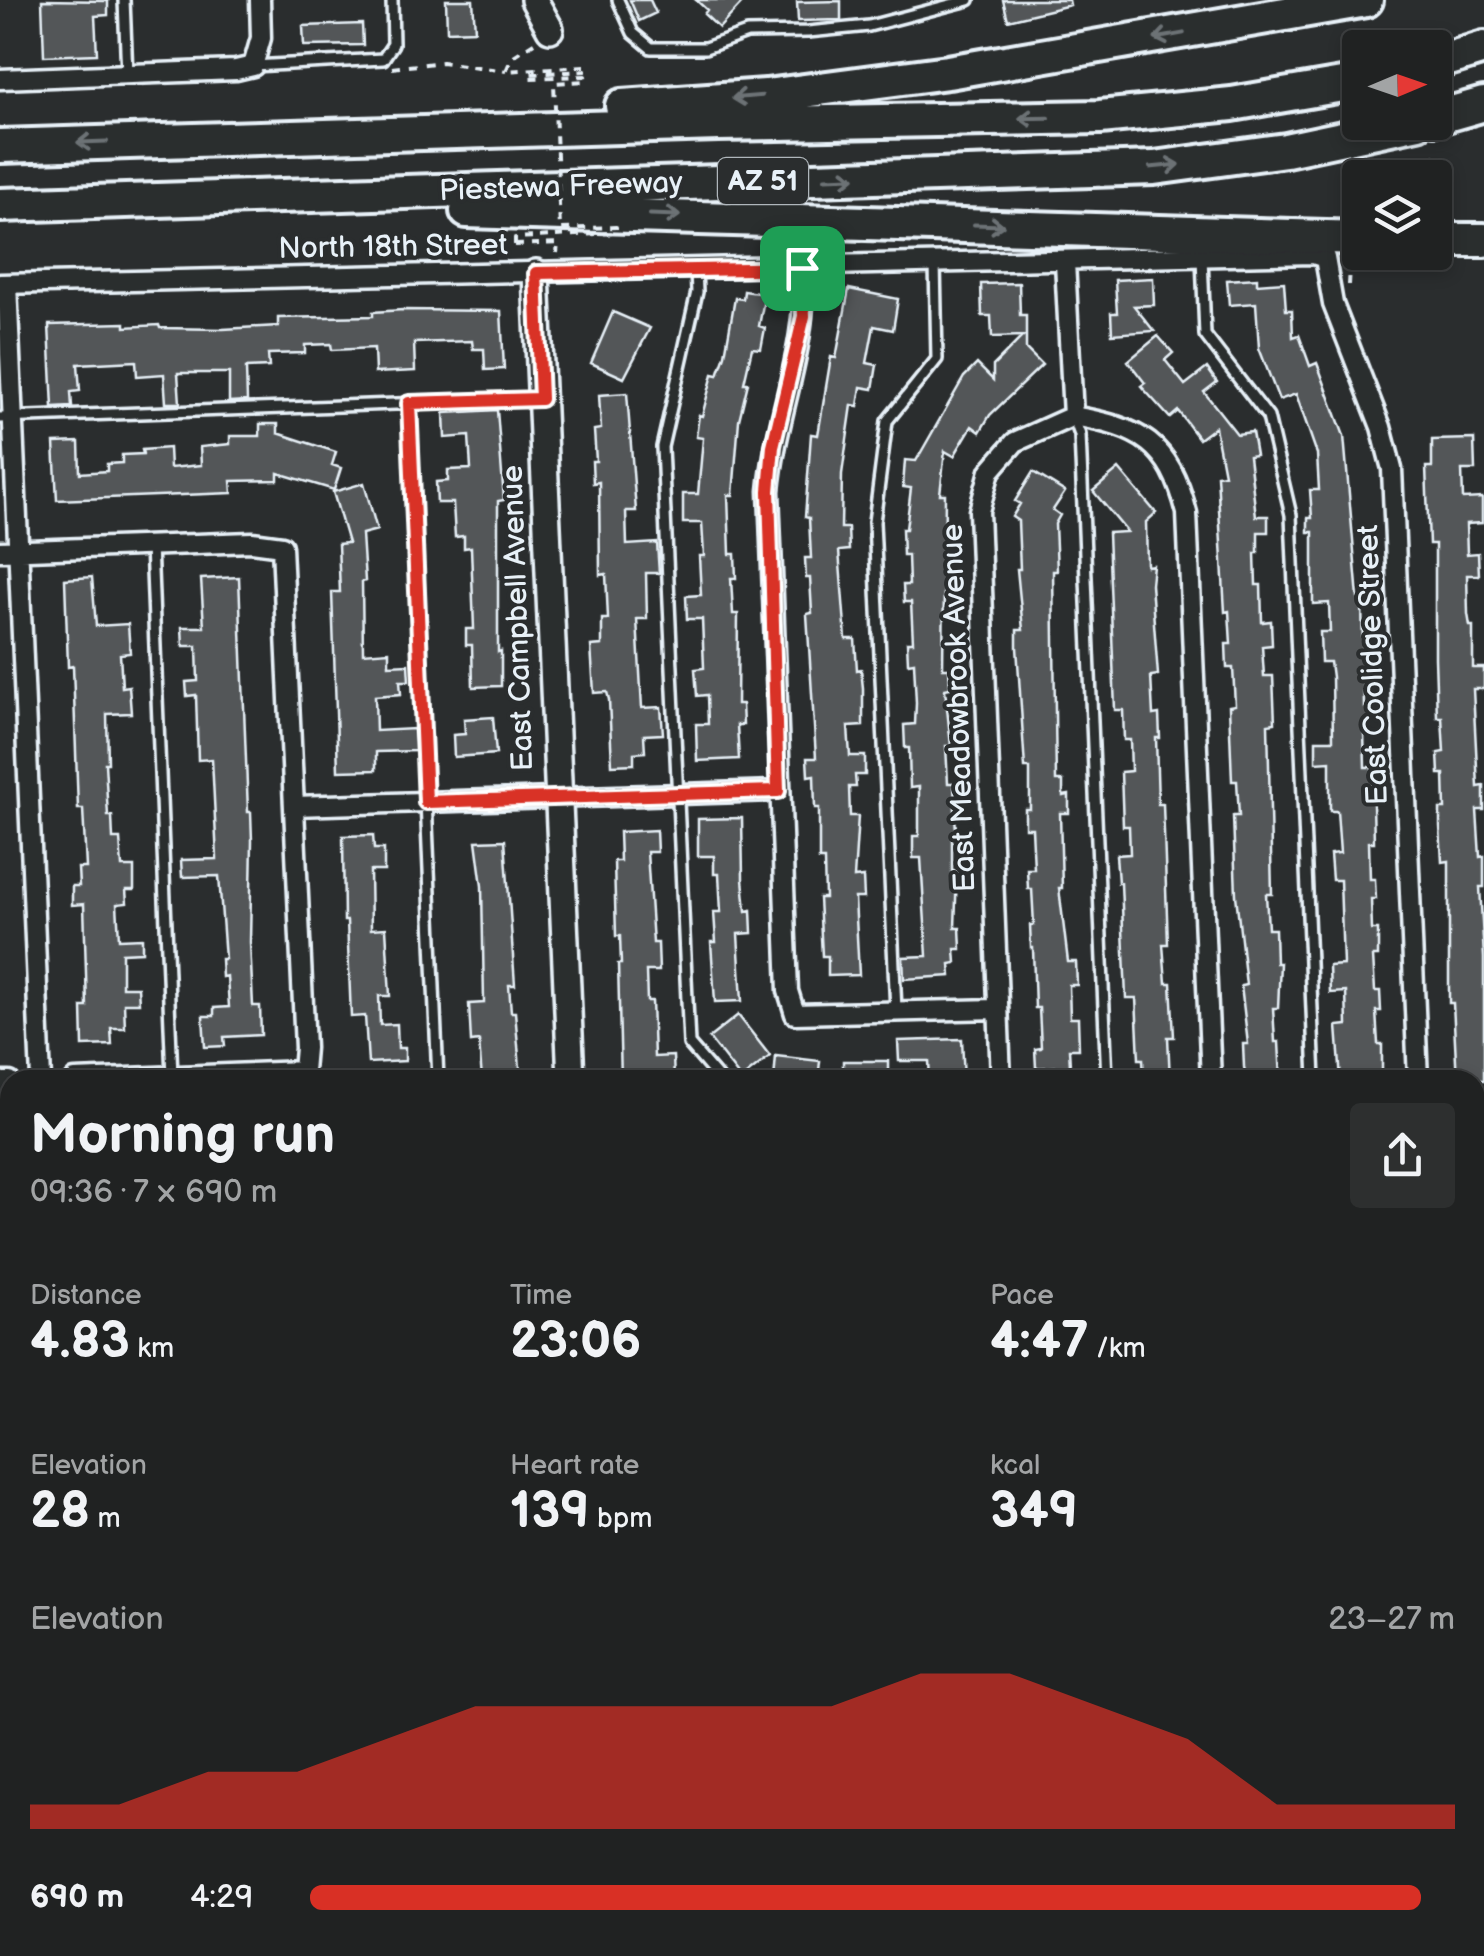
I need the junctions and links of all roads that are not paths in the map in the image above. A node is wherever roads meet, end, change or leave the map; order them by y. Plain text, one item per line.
1 (124, 0) edge
2 (260, 0) edge
3 (392, 0) edge
4 (534, 0) edge
5 (618, 0) edge
6 (969, 0) edge
7 (1366, 0) edge
8 (550, 29) road end
9 (1484, 48) edge
10 (1452, 58) edge
11 (254, 66) junction
12 (127, 75) junction
13 (0, 79) edge
14 (1342, 85) edge
15 (1484, 104) edge
16 (1452, 113) edge
17 (1342, 138) edge
18 (184, 139) junction
19 (0, 146) edge
20 (183, 199) junction
21 (0, 205) edge
22 (1342, 237) edge
23 (1484, 240) edge
24 (1452, 246) edge
25 (1202, 257) junction
26 (1325, 258) joint
27 (935, 262) junction
28 (1065, 262) junction
29 (802, 268) junction
30 (696, 270) junction
31 (546, 273) junction
32 (4, 284) edge
33 (541, 399) junction
34 (409, 403) junction
35 (1073, 416) junction
36 (6, 418) edge
37 (151, 546) junction
38 (9, 551) edge
39 (778, 791) junction
40 (677, 794) junction
41 (557, 798) junction
42 (426, 802) junction
43 (294, 806) junction
44 (997, 1009) junction
45 (896, 1012) junction
46 (40, 1070) edge
47 (172, 1070) edge
48 (304, 1070) edge
49 (438, 1070) edge
50 (571, 1070) edge
51 (711, 1070) edge
52 (1000, 1070) edge
53 (1107, 1070) edge
54 (1211, 1070) edge
55 (1316, 1070) edge
56 (1418, 1070) edge

1 - 12 lane
2 - 11 street
3 - 11 lane
4 - 8 street
5 - 6 lane
7 -> 18 highway
9 - 10 highway
11 - 12 street
12 - 13 street
14 -> 18 highway, Piestewa Freeway / AZ 51
15 - 16 highway
20 -> 17 highway, Piestewa Freeway / AZ 51
18 -> 19 highway, Piestewa Freeway / AZ 51
20 - 21 highway, Piestewa Freeway / AZ 51
20 -> 22 highway
23 - 24 highway
25 - 26 street, North 18th Street
25 - 28 street, North 18th Street
25 - 55 lane
26 - 56 street, East Coolidge Street
27 - 28 street, North 18th Street
27 - 29 street, North 18th Street
27 - 45 lane
28 - 35 street
29 - 30 street, North 18th Street
29 - 39 street
30 - 31 street, North 18th Street
30 - 40 lane
31 - 32 street, North 18th Street
31 - 33 street, East Campbell Avenue
32 - 36 street
33 - 34 lane
33 - 41 street, East Campbell Avenue
34 - 36 lane
34 - 42 lane
35 - 44 street, East Meadowbrook Avenue
35 - 53 lane
35 - 54 street
36 - 38 street
37 - 38 street
37 - 43 street
37 - 47 lane
38 - 46 street
39 - 40 street
39 - 45 street
40 - 41 street
40 - 51 lane
41 - 42 street
41 - 50 street, East Campbell Avenue
42 - 43 street
42 - 49 lane
43 - 48 street
44 - 45 street
44 - 52 street, East Meadowbrook Avenue

